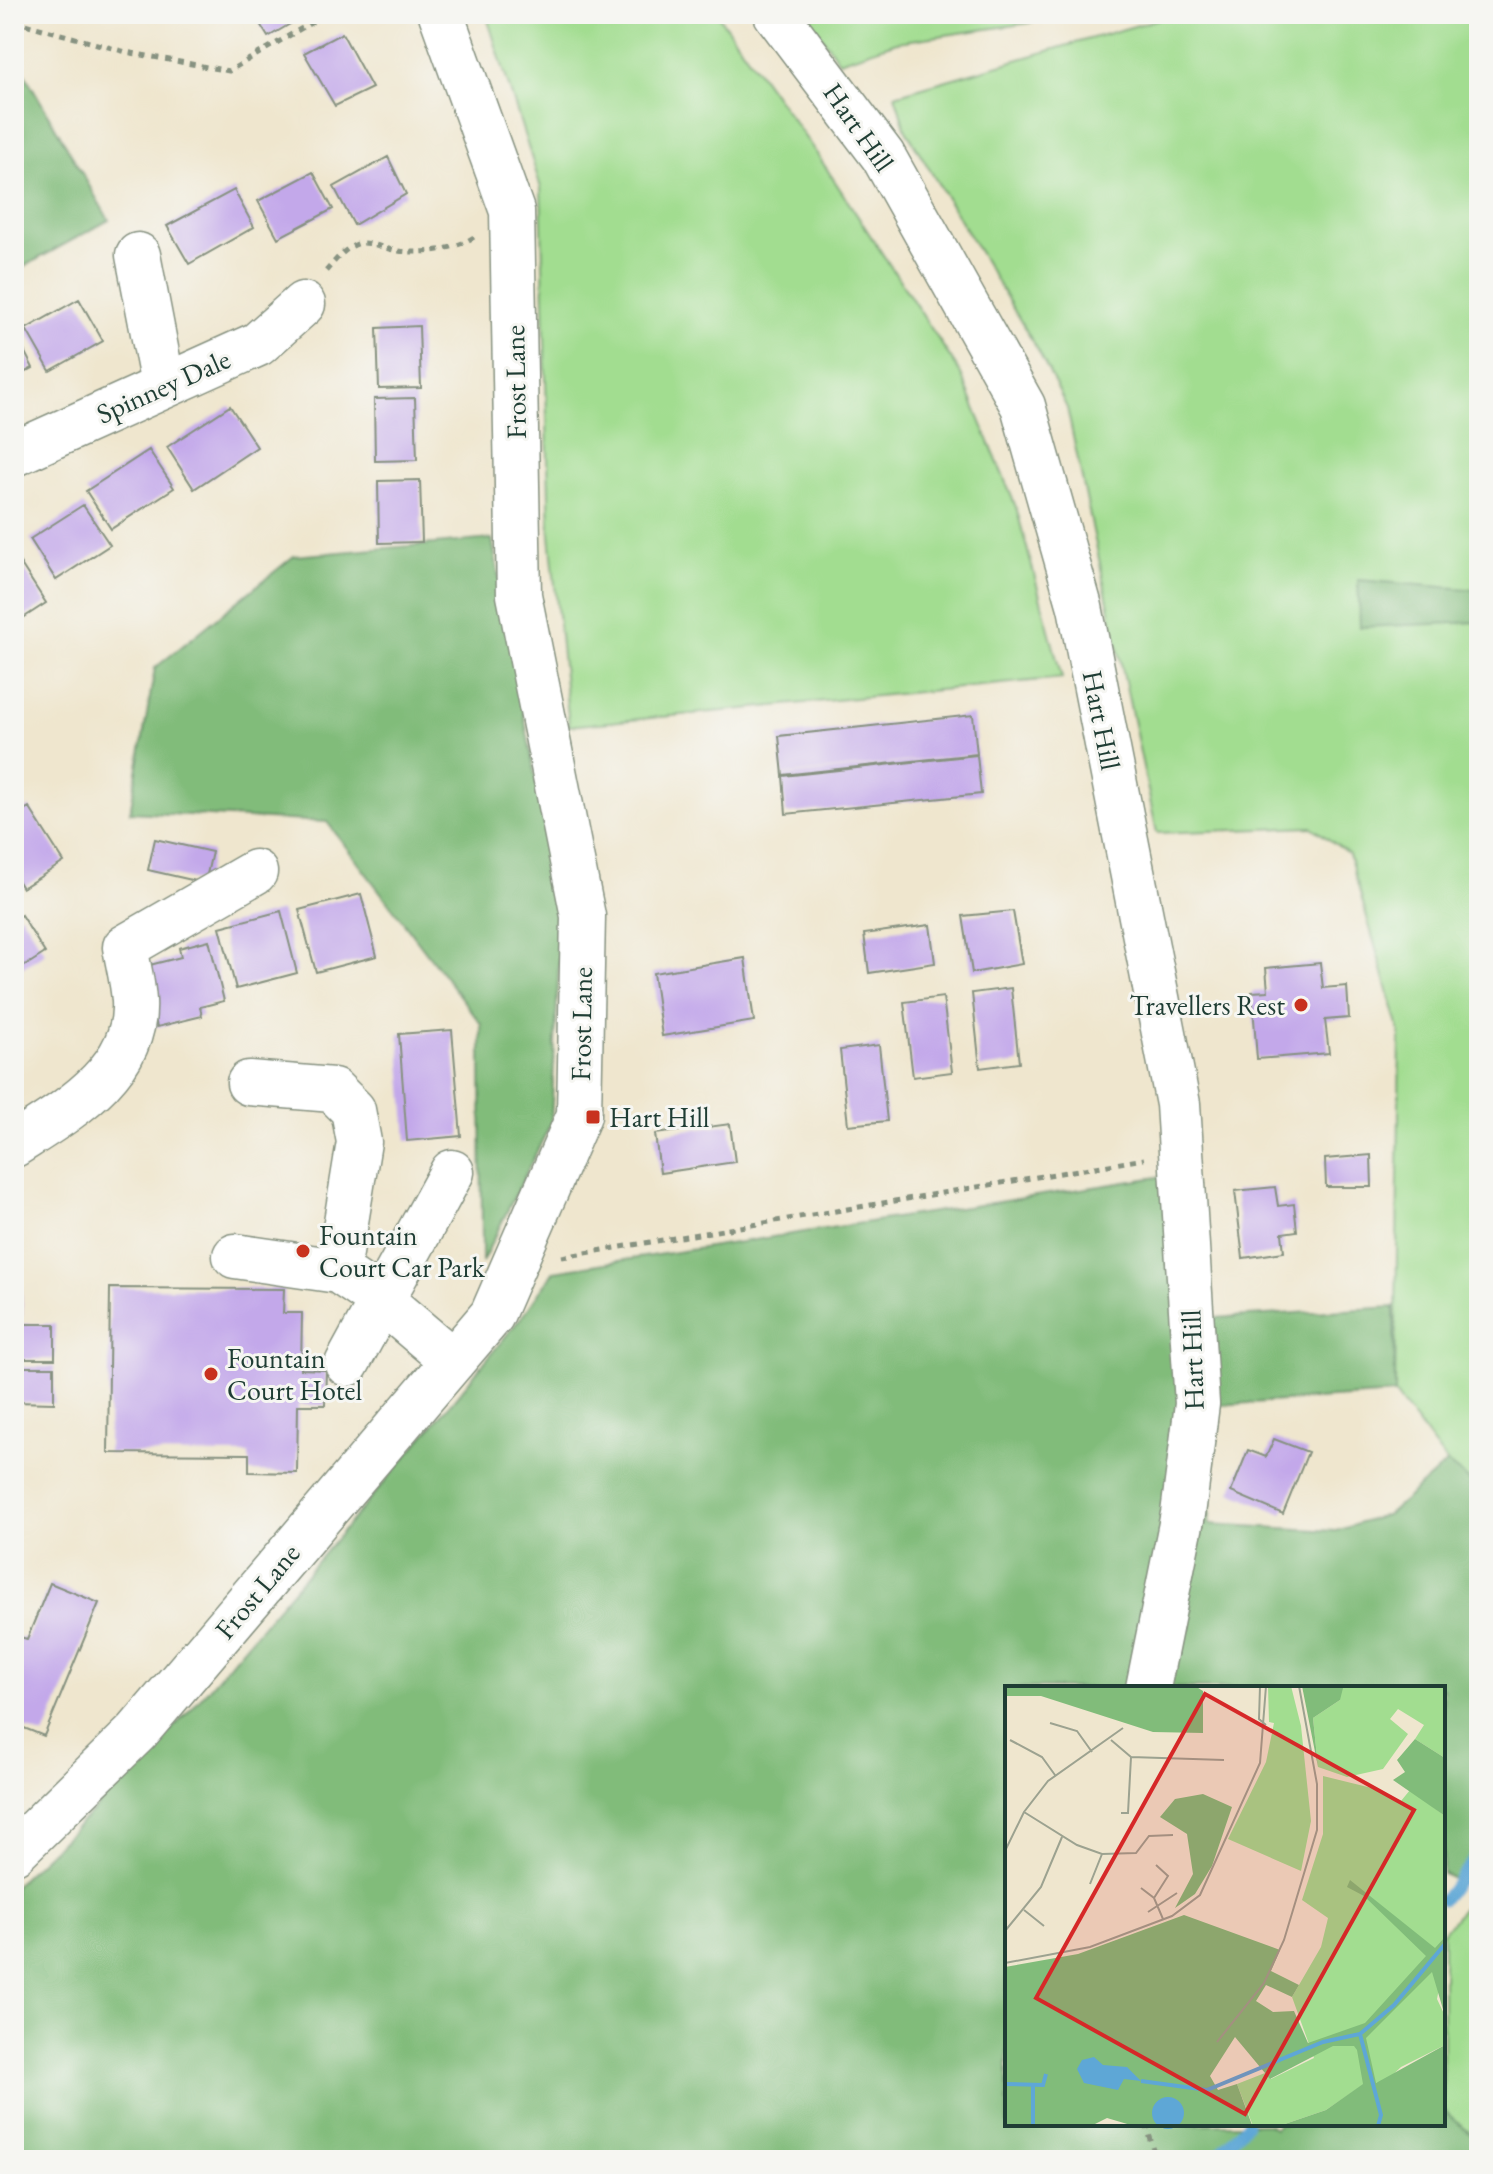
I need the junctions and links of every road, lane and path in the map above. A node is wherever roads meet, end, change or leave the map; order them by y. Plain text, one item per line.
1 (326, 14) edge
2 (441, 14) edge
3 (776, 14) edge
4 (14, 21) edge
5 (512, 211) junction
6 (138, 255) dead end
7 (303, 304) joint
8 (163, 385) junction
9 (14, 454) edge
10 (255, 872) dead end
11 (249, 1083) dead end
12 (14, 1145) edge
13 (1180, 1153) junction
14 (452, 1172) dead end
15 (235, 1256) dead end
16 (513, 1265) junction
17 (338, 1271) junction
18 (381, 1300) junction
19 (453, 1361) junction
20 (347, 1364) dead end
21 (1148, 1686) edge
22 (14, 1852) edge
23 (1147, 2126) edge
24 (1157, 2160) edge

1 - 4 path
2 - 5 street, Frost Lane
3 - 13 street, Hart Hill
5 - 7 path
5 - 16 street, Frost Lane
6 - 8 street
7 - 8 street, Spinney Dale
8 - 9 street, Spinney Dale
10 - 12 street
11 - 17 street
13 - 16 path
13 - 21 street, Hart Hill
14 - 18 street
15 - 17 street
16 - 19 street, Frost Lane
17 - 18 street
18 - 19 street
18 - 20 street
19 - 22 street, Frost Lane
23 - 24 path

